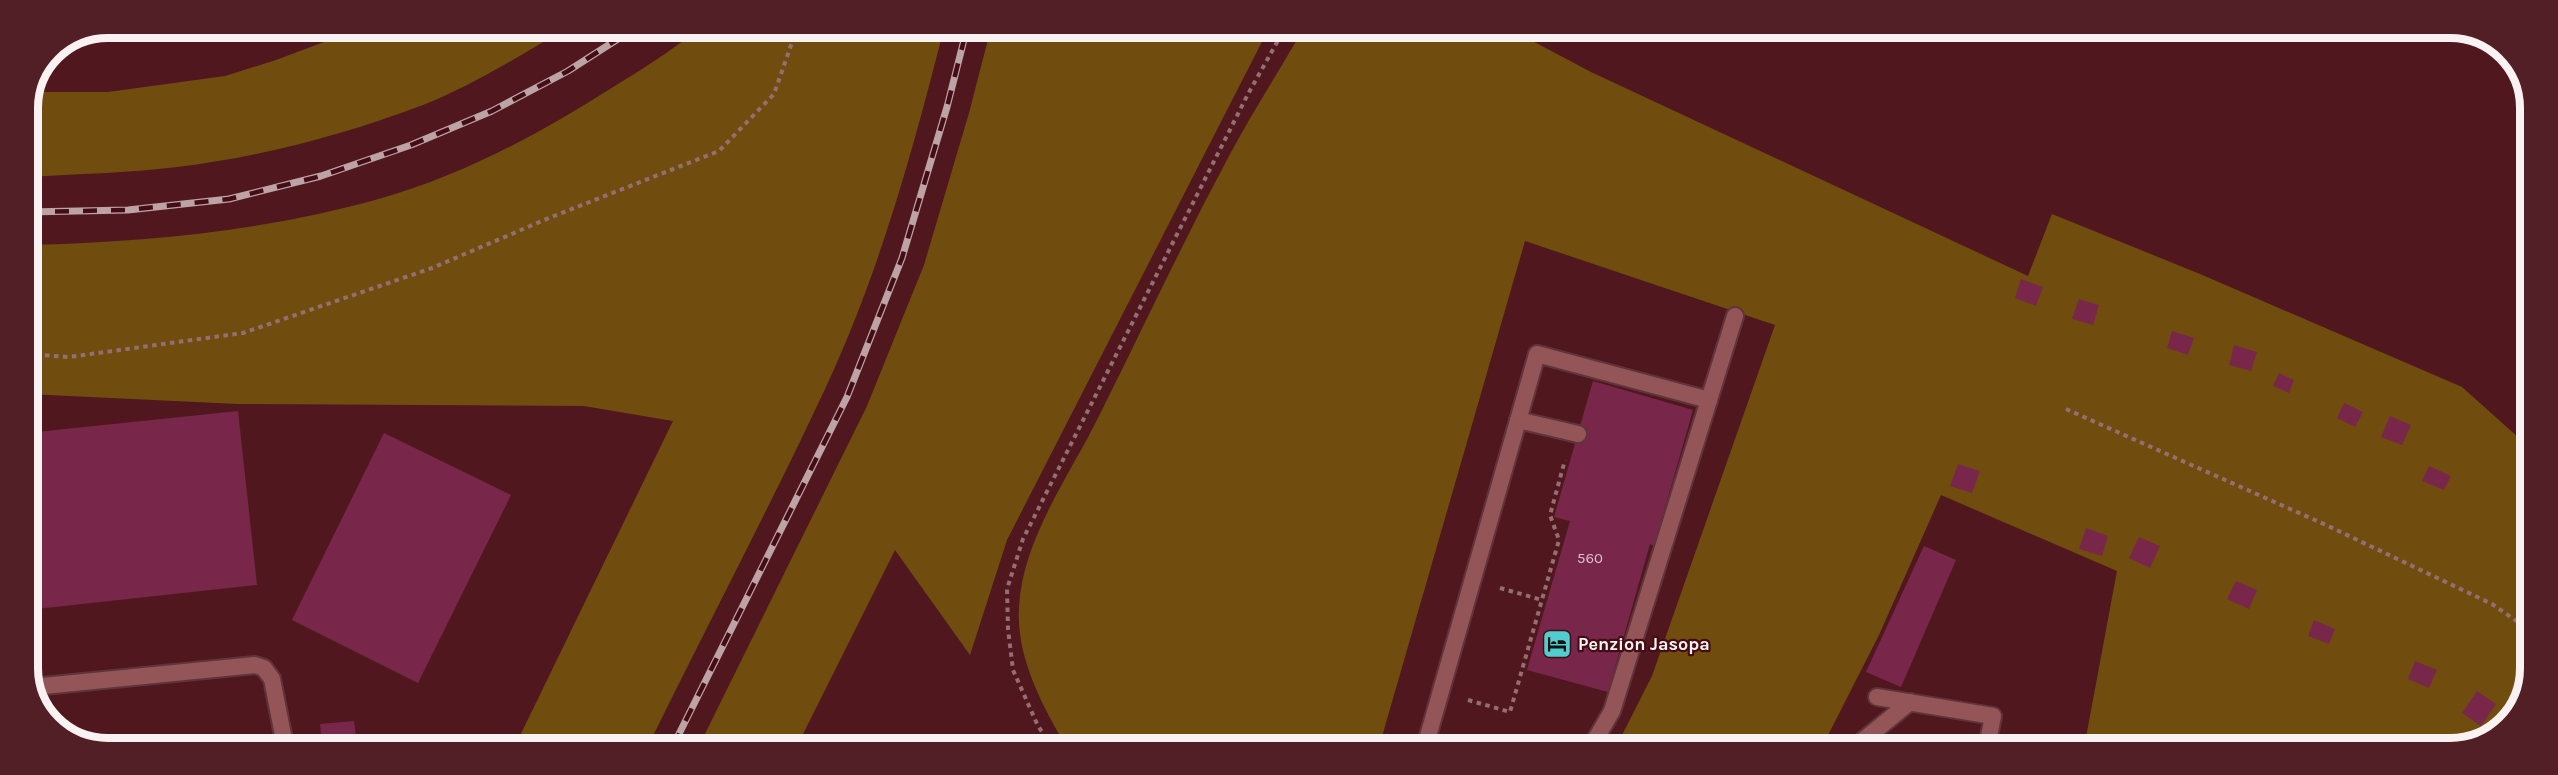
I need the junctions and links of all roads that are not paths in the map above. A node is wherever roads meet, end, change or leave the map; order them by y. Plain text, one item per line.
1 (1735, 316) dead end
2 (1709, 399) junction
3 (1518, 420) junction
4 (1576, 433) road end
5 (41, 686) edge
6 (1877, 697) dead end
7 (1910, 702) junction
8 (284, 738) edge
9 (1428, 738) edge
10 (1596, 738) edge
11 (1866, 738) edge
12 (1989, 738) edge

1 - 2 lane
2 - 3 lane
2 - 10 lane
3 - 4 lane
3 - 9 lane
5 - 8 lane
6 - 7 lane
7 - 11 lane
7 - 12 lane

